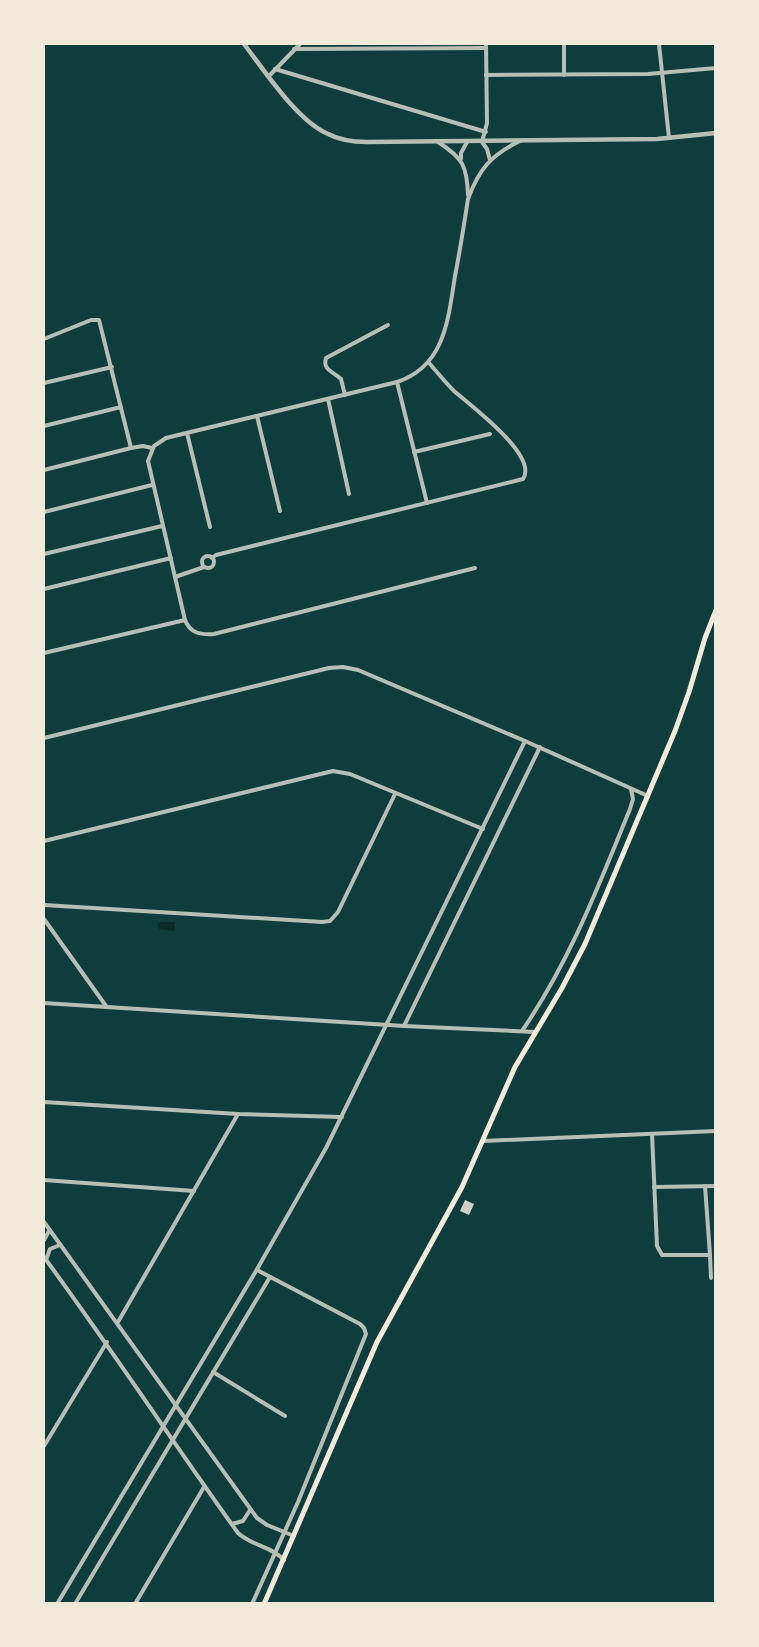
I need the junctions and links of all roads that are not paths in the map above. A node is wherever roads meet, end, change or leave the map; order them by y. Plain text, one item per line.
1 (243, 44) edge
2 (300, 44) edge
3 (564, 44) edge
4 (659, 44) edge
5 (486, 46) edge
6 (294, 50) junction
7 (716, 68) edge
8 (275, 69) junction
9 (662, 73) junction
10 (486, 75) junction
11 (564, 75) junction
12 (269, 76) junction
13 (486, 132) junction
14 (716, 133) edge
15 (669, 138) junction
16 (521, 141) junction
17 (438, 142) junction
18 (467, 142) junction
19 (482, 142) junction
20 (461, 159) junction
21 (490, 161) junction
22 (468, 199) junction
23 (388, 325) dead end
24 (44, 339) edge
25 (429, 363) junction
26 (112, 367) junction
27 (397, 382) junction
28 (44, 384) edge
29 (345, 395) junction
30 (328, 399) junction
31 (121, 407) junction
32 (257, 416) junction
33 (44, 426) edge
34 (187, 433) junction
35 (490, 434) dead end
36 (131, 448) junction
37 (152, 448) junction
38 (414, 452) junction
39 (44, 470) edge
40 (152, 485) junction
41 (349, 494) dead end
42 (427, 503) junction
43 (280, 511) dead end
44 (44, 512) edge
45 (162, 526) junction
46 (210, 527) dead end
47 (44, 554) edge
48 (171, 558) junction
49 (212, 558) junction
50 (204, 567) junction
51 (475, 568) dead end
52 (175, 577) junction
53 (44, 589) edge
54 (716, 610) edge
55 (185, 620) junction
56 (44, 653) edge
57 (44, 738) edge
58 (525, 741) junction
59 (540, 747) junction
60 (631, 789) junction
61 (395, 794) junction
62 (648, 796) junction
63 (483, 829) junction
64 (44, 841) edge
65 (44, 905) edge
66 (44, 918) edge
67 (44, 1003) edge
68 (106, 1006) junction
69 (387, 1025) junction
70 (404, 1026) junction
71 (522, 1032) junction
72 (535, 1032) junction
73 (44, 1102) edge
74 (238, 1114) junction
75 (342, 1117) junction
76 (716, 1131) edge
77 (652, 1134) junction
78 (483, 1141) junction
79 (44, 1180) edge
80 (705, 1186) junction
81 (716, 1186) edge
82 (654, 1187) junction
83 (194, 1191) junction
84 (44, 1222) edge
85 (49, 1230) junction
86 (44, 1240) edge
87 (60, 1245) junction
88 (710, 1255) junction
89 (45, 1258) edge
90 (257, 1270) junction
91 (270, 1277) junction
92 (711, 1278) dead end
93 (118, 1323) junction
94 (107, 1342) junction
95 (213, 1372) junction
96 (176, 1405) junction
97 (285, 1416) dead end
98 (185, 1418) junction
99 (162, 1428) junction
100 (172, 1441) junction
101 (44, 1446) edge
102 (204, 1487) junction
103 (298, 1503) junction
104 (308, 1507) junction
105 (250, 1508) junction
106 (232, 1524) junction
107 (285, 1532) junction
108 (294, 1536) junction
109 (276, 1552) junction
110 (284, 1560) junction
111 (57, 1604) edge
112 (75, 1604) edge
113 (135, 1604) edge
114 (252, 1604) edge
115 (264, 1604) edge

1 - 12 street
2 - 6 street
3 - 11 street
4 - 9 street
5 - 6 street
5 - 10 street
6 - 8 street
7 - 9 street
8 - 12 street
8 - 13 street
9 - 11 street
9 - 15 street
10 - 11 street
10 - 13 street
12 - 17 street
13 - 19 street
14 - 15 street
15 - 16 street
16 - 19 street
16 - 21 street
17 - 18 street
17 - 20 street
18 - 19 street
18 - 20 street
19 - 21 street
20 - 22 street
21 - 22 street
22 - 25 street
23 - 29 street
24 - 26 street
25 - 27 street
25 - 42 street
26 - 28 street
26 - 31 street
27 - 29 street
27 - 38 street
29 - 30 street
30 - 32 street
30 - 41 street
31 - 33 street
31 - 36 street
32 - 34 street
32 - 43 street
34 - 37 street
34 - 46 street
35 - 38 street
36 - 37 street
36 - 39 street
37 - 40 street
38 - 42 street
40 - 44 street
40 - 45 street
42 - 49 street
45 - 47 street
45 - 48 street
48 - 52 street
48 - 53 street
49 - 50 street
49 - 50 street
50 - 52 street
51 - 55 street
52 - 55 street
54 - 62 main road
55 - 56 street
57 - 58 street
58 - 59 street
58 - 63 street
59 - 60 street
59 - 70 street
60 - 62 street
60 - 71 street
61 - 63 street
61 - 64 street
61 - 65 street
62 - 72 main road
63 - 69 street
66 - 68 street
67 - 68 street
68 - 69 street
69 - 70 street
69 - 75 street
70 - 71 street
71 - 72 street
72 - 78 main road
73 - 74 street
74 - 75 street
74 - 83 street
75 - 90 street
76 - 77 street
77 - 78 street
77 - 82 street
78 - 104 main road
79 - 83 street
80 - 81 street
80 - 82 street
80 - 88 street
82 - 88 street
83 - 93 street
84 - 85 street
85 - 86 street
85 - 87 street
87 - 89 street
87 - 93 street
88 - 92 street
89 - 94 street
90 - 91 street
90 - 96 street
91 - 95 street
91 - 103 street
93 - 96 street
94 - 99 street
94 - 101 street
95 - 97 street
95 - 98 street
96 - 98 street
96 - 99 street
98 - 100 street
98 - 105 street
99 - 100 street
99 - 111 street
100 - 102 street
100 - 112 street
102 - 106 street
102 - 113 street
103 - 104 street
103 - 107 street
104 - 108 main road
105 - 106 street
105 - 107 street
106 - 109 street
107 - 108 street
107 - 109 street
108 - 110 main road
109 - 110 street
109 - 114 street
110 - 115 main road

